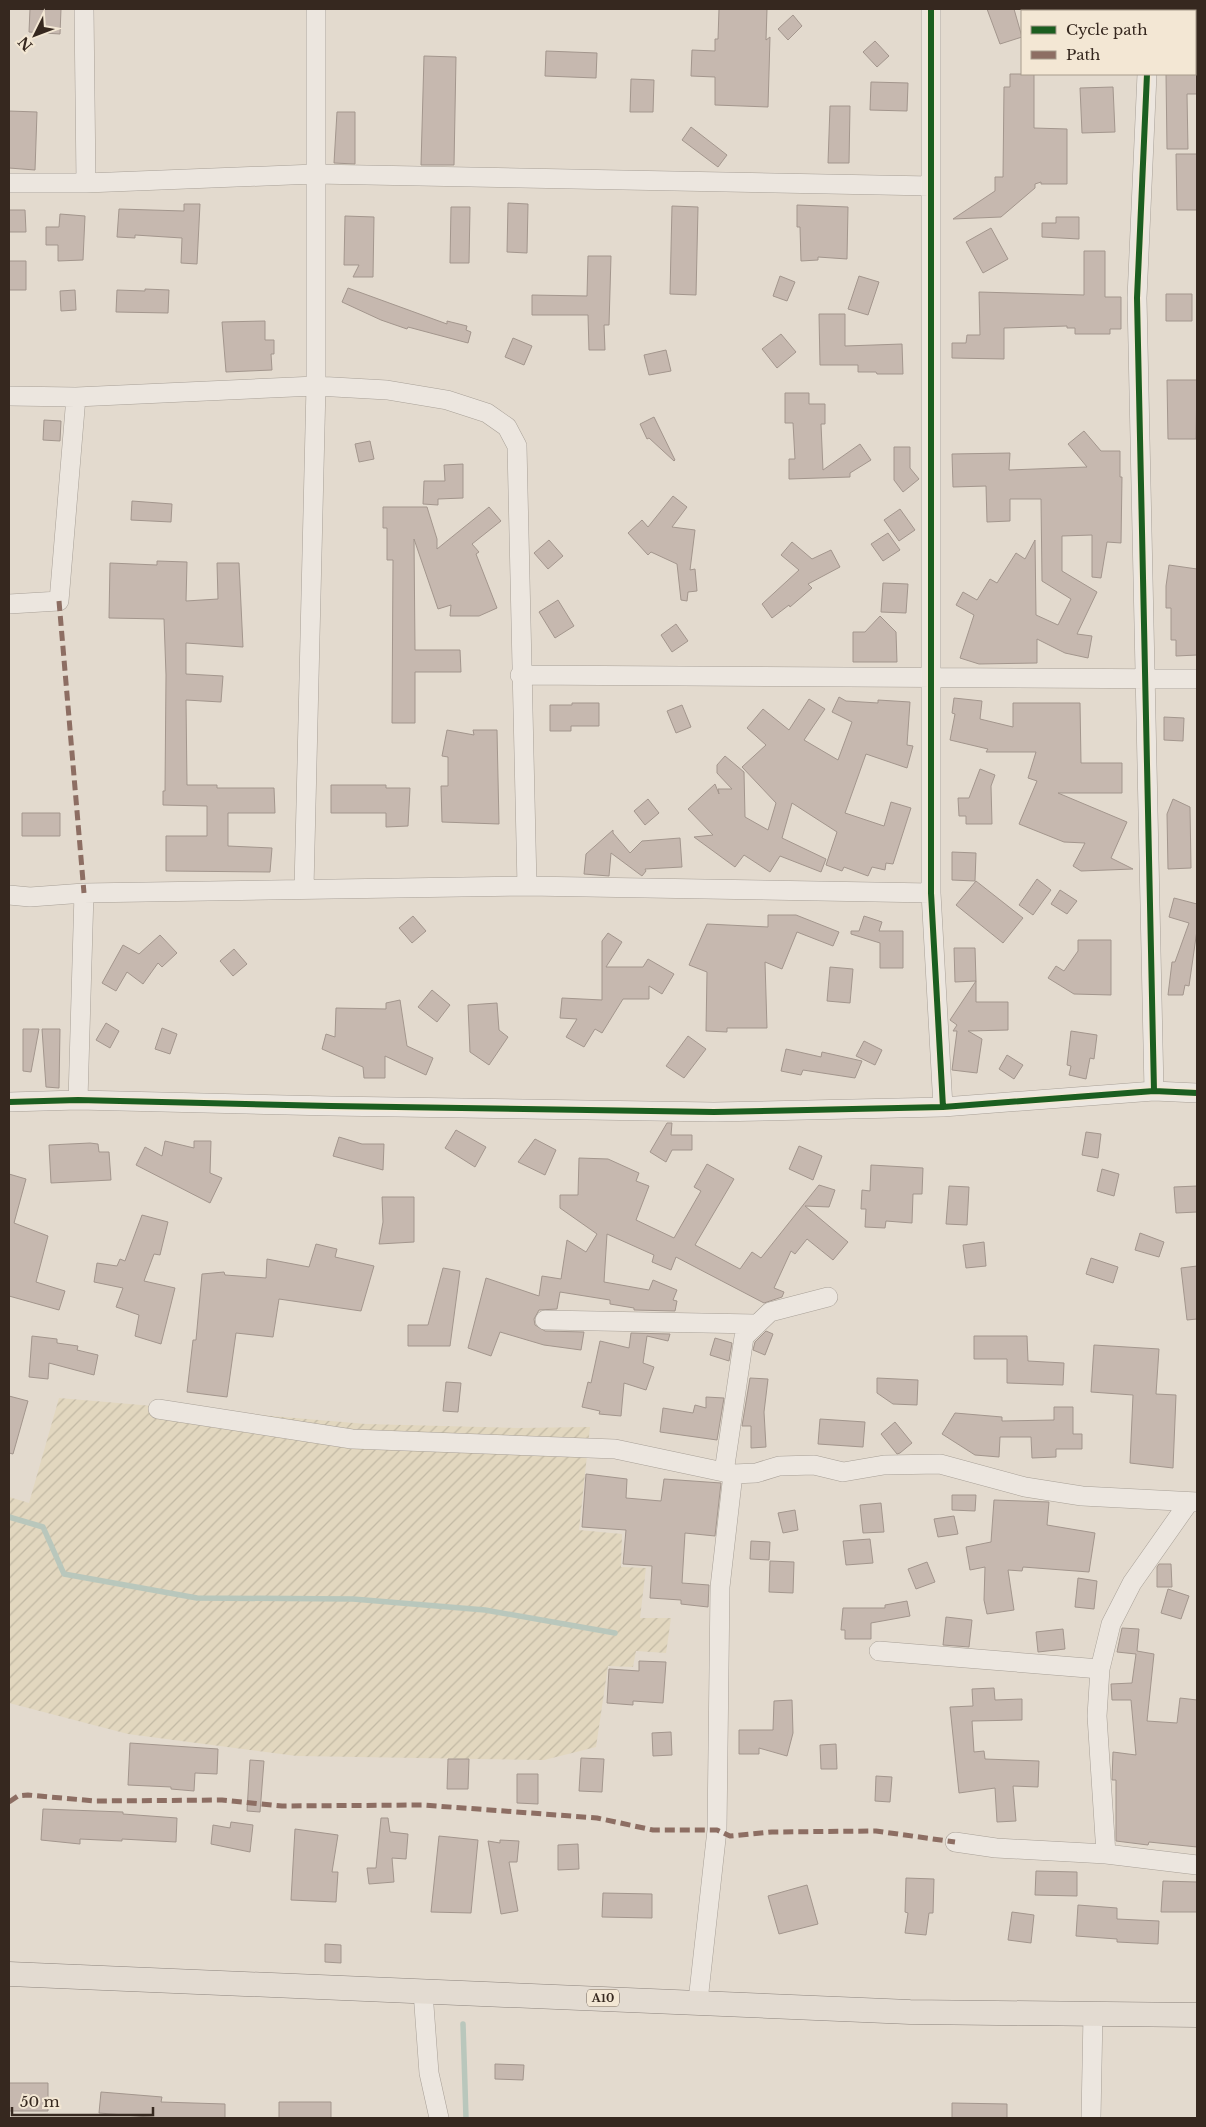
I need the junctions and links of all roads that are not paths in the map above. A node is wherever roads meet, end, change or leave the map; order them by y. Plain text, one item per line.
1 (84, 9) edge
2 (316, 9) edge
3 (931, 9) edge
4 (1147, 75) edge
5 (315, 174) junction
6 (9, 183) edge
7 (86, 183) junction
8 (931, 186) junction
9 (316, 386) junction
10 (9, 396) edge
11 (76, 397) junction
12 (9, 604) edge
13 (520, 675) junction
14 (930, 678) junction
15 (1146, 679) junction
16 (1197, 679) edge
17 (527, 886) junction
18 (304, 888) junction
19 (84, 893) junction
20 (931, 893) junction
21 (9, 895) edge
22 (1154, 1091) junction
23 (1197, 1093) edge
24 (78, 1100) junction
25 (9, 1102) edge
26 (943, 1107) junction
27 (828, 1297) dead end
28 (545, 1320) dead end
29 (755, 1324) junction
30 (158, 1410) dead end
31 (729, 1473) junction
32 (1193, 1502) edge
33 (879, 1652) dead end
34 (1100, 1668) junction
35 (955, 1842) dead end
36 (1106, 1854) junction
37 (1197, 1865) edge
38 (9, 1974) edge
39 (422, 1992) junction
40 (698, 2001) junction
41 (1093, 2014) junction
42 (1197, 2015) edge
43 (439, 2118) edge
44 (1091, 2118) edge

1 - 7 street
2 - 5 street
3 - 8 street
4 - 15 street
5 - 7 street
5 - 8 street
5 - 9 street
6 - 7 street
8 - 14 street
9 - 11 street
9 - 13 street
9 - 18 street
10 - 11 street
11 - 12 street
13 - 14 street
13 - 17 street
14 - 15 street
14 - 20 street
15 - 16 street
15 - 22 street
17 - 18 street
17 - 20 street
18 - 19 street
19 - 21 street
19 - 24 street
20 - 26 street
22 - 23 street
22 - 26 street
24 - 25 street
24 - 26 street
27 - 29 street
28 - 29 street
29 - 31 street
30 - 31 street
31 - 32 street
31 - 40 street
32 - 34 street
33 - 34 street
34 - 36 street
35 - 36 street
36 - 37 street
38 - 39 main road, A10
39 - 40 main road, A10
39 - 43 street
40 - 41 main road, A10
41 - 42 main road, A10
41 - 44 street

